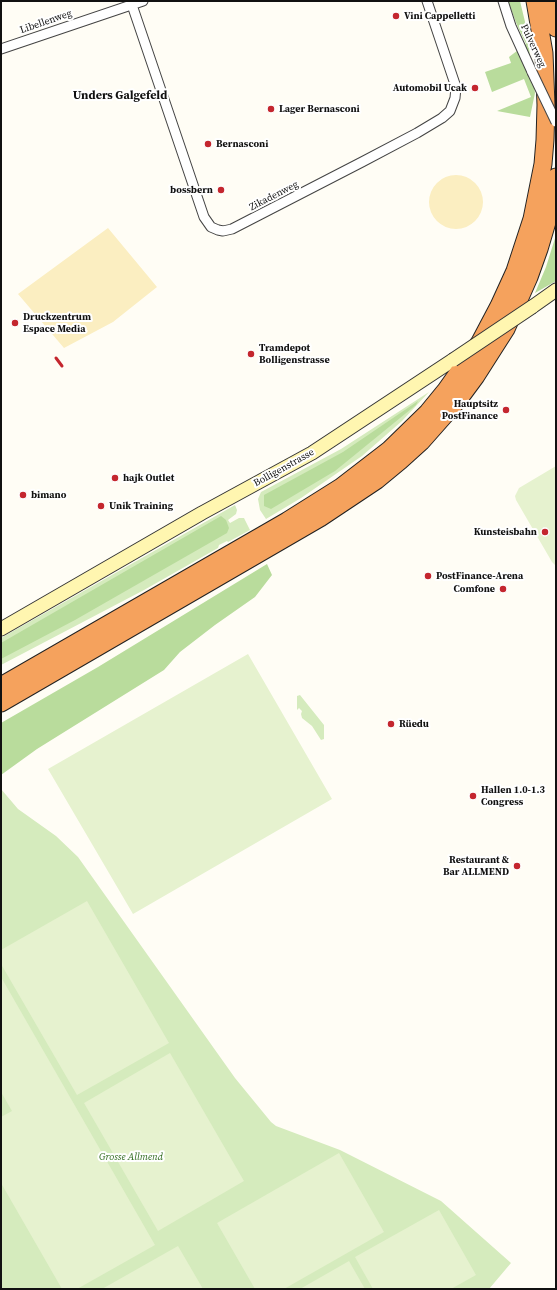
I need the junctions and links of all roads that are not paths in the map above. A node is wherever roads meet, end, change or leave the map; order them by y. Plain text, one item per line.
1 (143, 1) edge
2 (427, 1) edge
3 (503, 1) edge
4 (536, 1) edge
5 (551, 1) edge
6 (132, 5) junction
7 (556, 28) edge
8 (1, 49) edge
9 (556, 122) edge
10 (556, 177) edge
11 (556, 290) edge
12 (1, 629) edge
13 (1, 698) edge

1 - 6 street, Libellenweg
2 - 6 street, Zikadenweg
3 - 9 street, Pulverweg, bridge
4 - 13 highway
5 - 7 highway
6 - 8 street, Libellenweg
10 - 13 highway
11 - 12 main road, Bolligenstrasse, bridge

